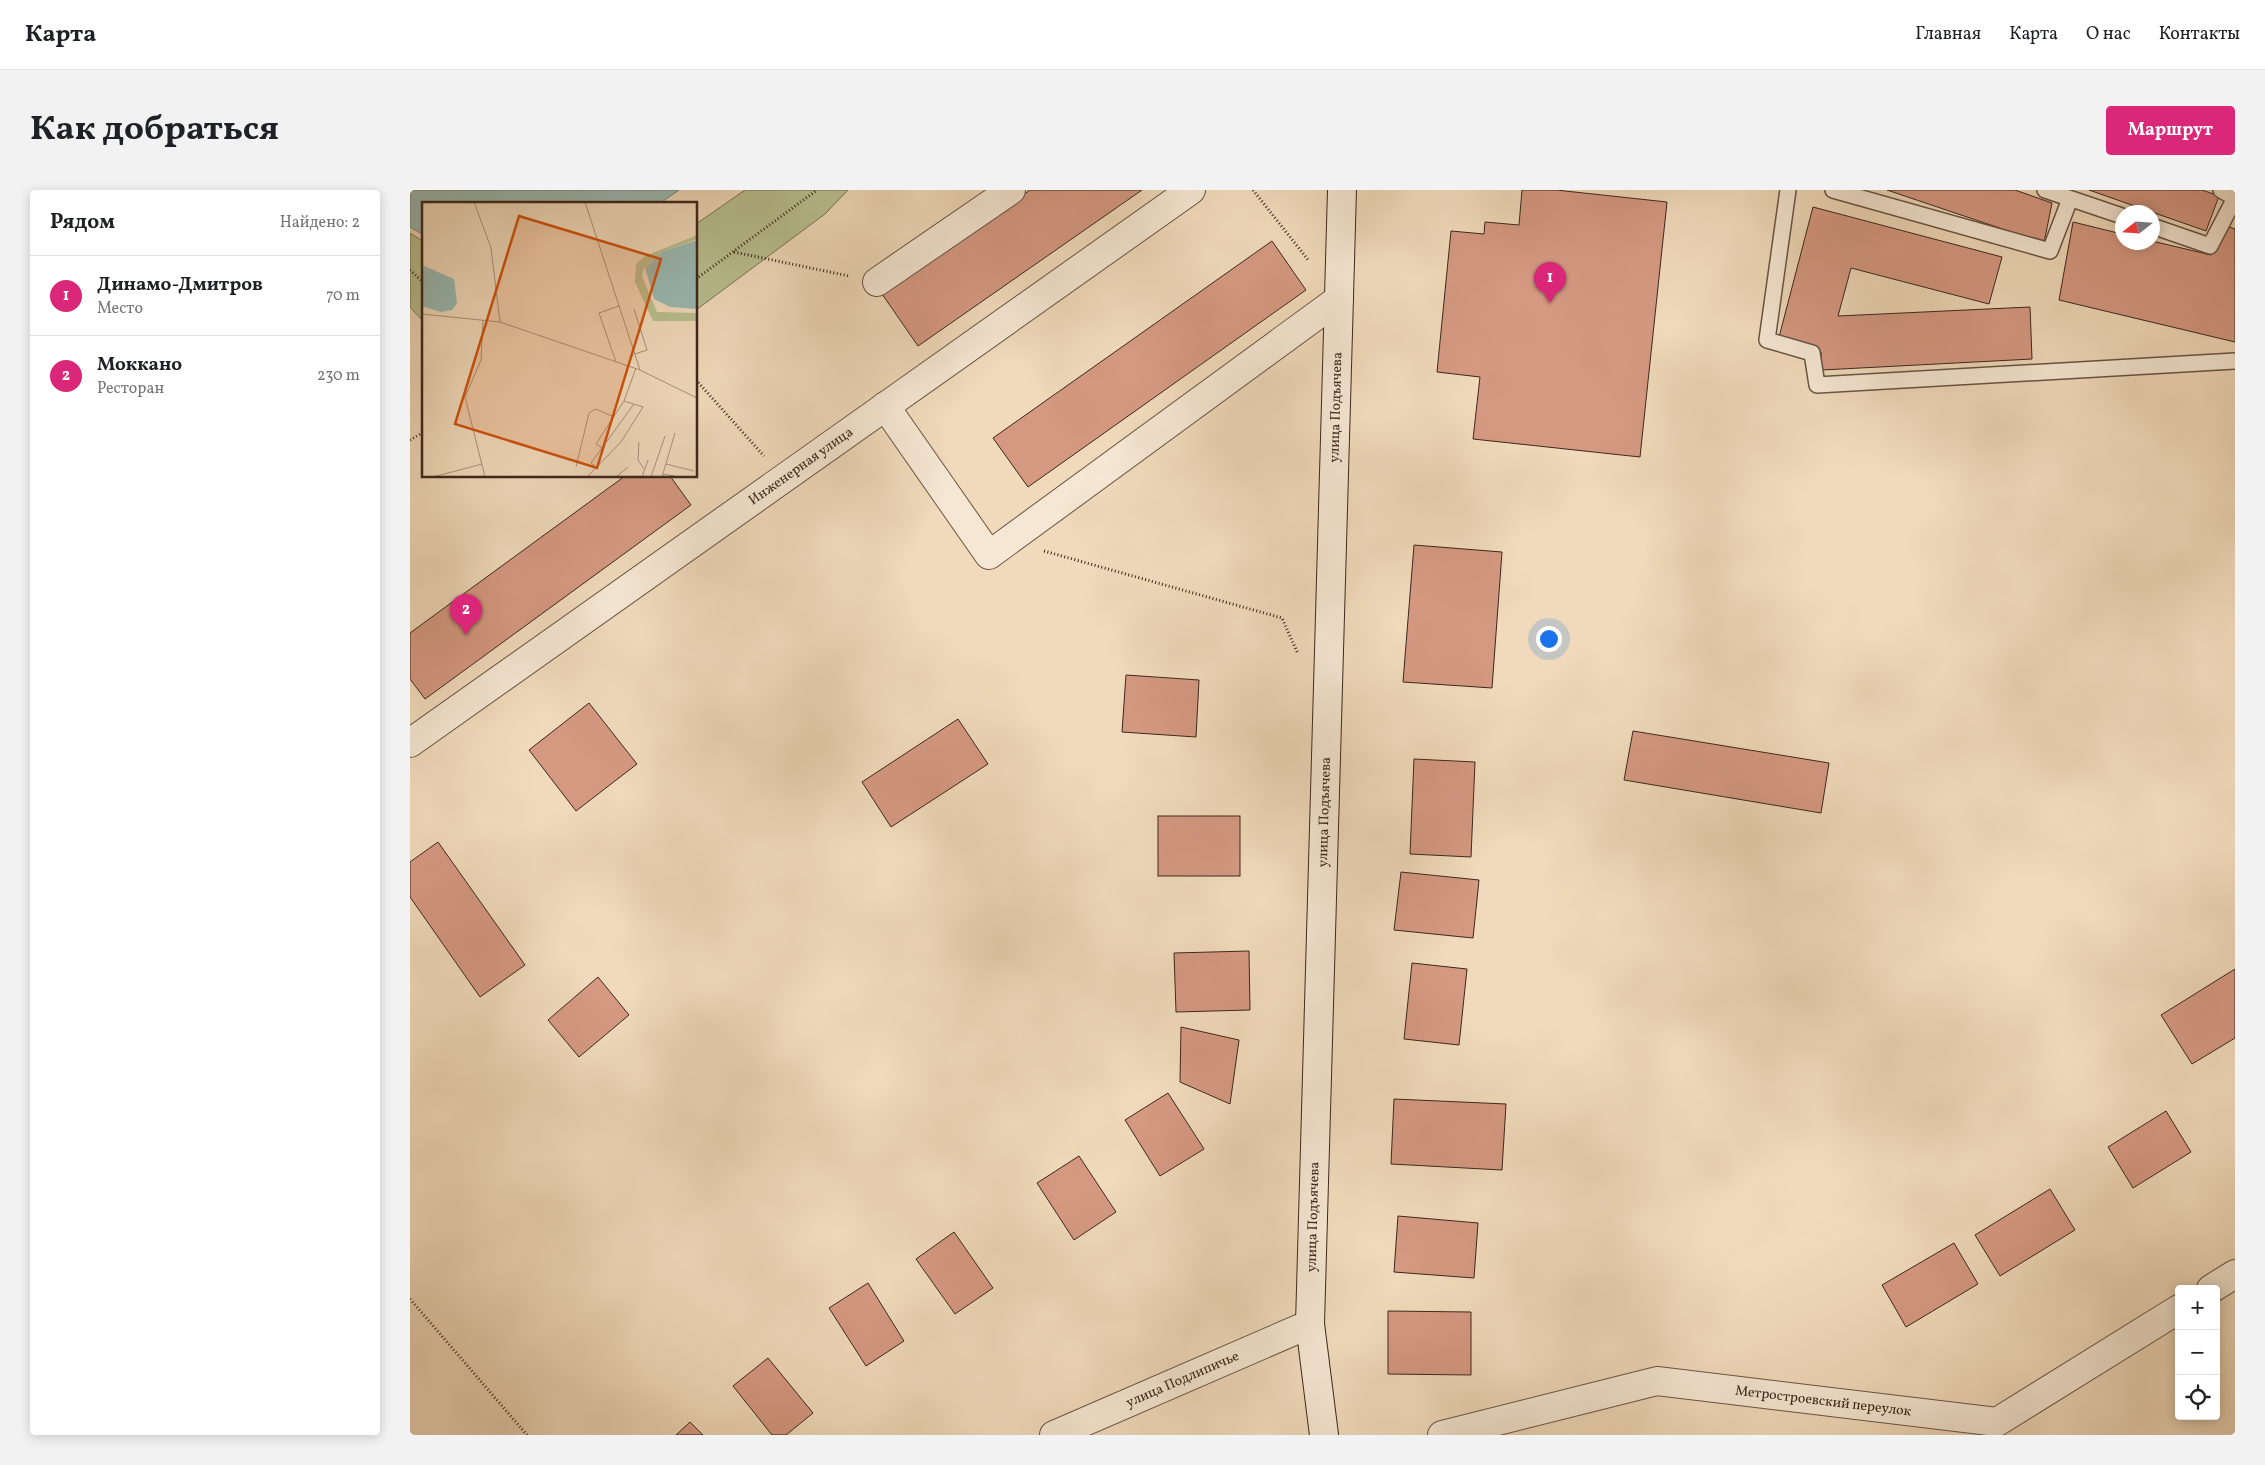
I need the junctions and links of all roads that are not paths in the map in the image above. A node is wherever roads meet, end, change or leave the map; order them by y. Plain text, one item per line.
1 (1011, 190) edge
2 (1191, 190) edge
3 (1342, 190) edge
4 (1788, 190) edge
5 (1834, 190) edge
6 (2045, 190) edge
7 (2220, 190) edge
8 (2070, 198) junction
9 (2235, 198) edge
10 (2115, 214) edge
11 (2160, 229) edge
12 (877, 282) road end
13 (1339, 299) junction
14 (2235, 361) edge
15 (885, 406) junction
16 (410, 743) edge
17 (2235, 1274) edge
18 (2217, 1285) edge
19 (2175, 1311) edge
20 (1310, 1324) junction
21 (1054, 1435) edge
22 (1324, 1435) edge
23 (1442, 1435) edge

1 - 12 street
2 - 15 street, Инженерная улица
3 - 13 street, улица Подъячева
4 - 14 lane
5 - 8 lane
6 - 8 lane
7 - 9 lane
8 - 10 lane
9 - 11 lane
13 - 15 street
13 - 20 street, улица Подъячева
15 - 16 street, Инженерная улица
17 - 18 street
19 - 23 street, Метростроевский переулок
20 - 21 street, улица Подлипичье
20 - 22 street, улица Подъячева

